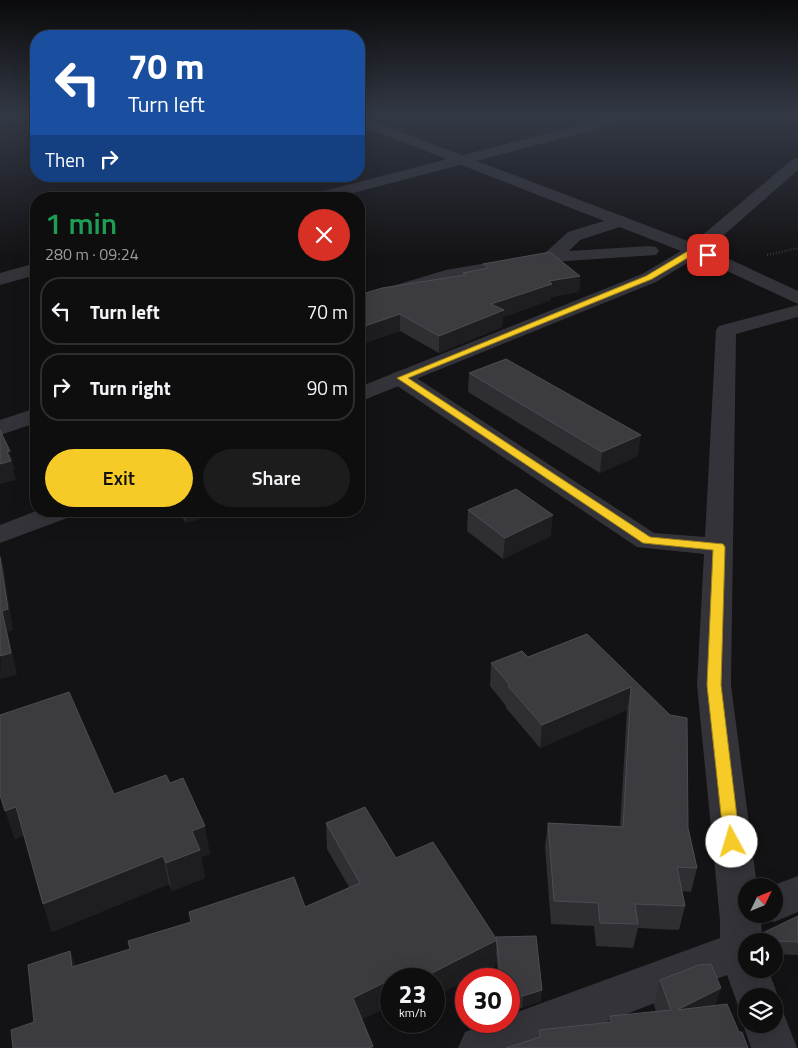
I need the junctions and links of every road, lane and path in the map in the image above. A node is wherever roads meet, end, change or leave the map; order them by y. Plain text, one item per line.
1 (451, 163) edge
2 (470, 163) edge
3 (797, 163) edge
4 (337, 192) edge
5 (620, 221) junction
6 (696, 250) junction
7 (650, 251) dead end
8 (551, 257) junction
9 (30, 270) edge
10 (0, 278) edge
11 (798, 298) edge
12 (365, 300) edge
13 (798, 311) edge
14 (401, 378) junction
15 (365, 392) edge
16 (30, 417) edge
17 (0, 428) edge
18 (44, 517) edge
19 (0, 534) edge
20 (719, 547) junction
21 (798, 893) edge
22 (750, 933) edge
23 (755, 933) edge
24 (738, 942) edge
25 (769, 1033) edge
26 (481, 1048) edge
27 (774, 1048) edge

1 - 4 street
2 - 5 street
3 - 6 street
5 - 6 street
5 - 8 street
6 - 11 street
6 - 14 street
7 - 8 street
8 - 12 street
9 - 10 street
13 - 20 street
14 - 15 street
14 - 20 street
16 - 17 street
18 - 19 street
20 - 22 street
21 - 23 street
24 - 26 street
25 - 27 street

